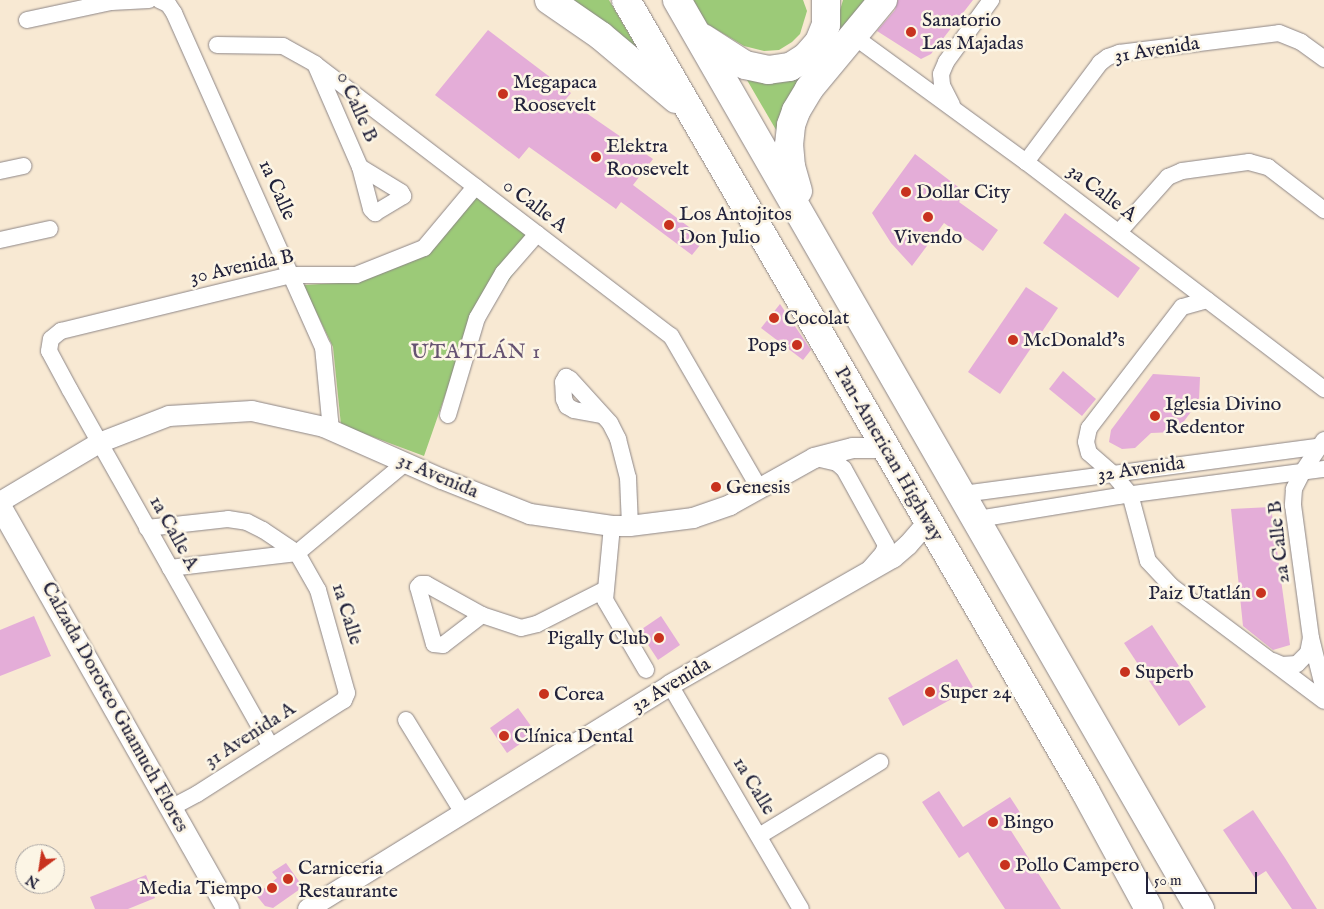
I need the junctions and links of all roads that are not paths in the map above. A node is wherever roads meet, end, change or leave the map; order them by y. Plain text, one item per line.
1 (149, 0) edge
2 (549, 0) edge
3 (626, 0) edge
4 (677, 0) edge
5 (826, 0) edge
6 (883, 0) edge
7 (991, 0) edge
8 (163, 2) edge
9 (27, 20) dead end
10 (698, 34) junction
11 (852, 35) junction
12 (217, 45) dead end
13 (1324, 58) edge
14 (315, 64) junction
15 (689, 109) junction
16 (953, 109) junction
17 (1026, 162) junction
18 (23, 166) dead end
19 (360, 167) dead end
20 (0, 171) edge
21 (475, 187) junction
22 (1324, 210) edge
23 (50, 229) dead end
24 (1119, 232) junction
25 (537, 234) junction
26 (813, 235) junction
27 (0, 240) edge
28 (291, 275) junction
29 (1178, 278) junction
30 (1207, 300) junction
31 (1182, 307) junction
32 (51, 339) joint
33 (566, 377) dead end
34 (1324, 389) edge
35 (448, 415) dead end
36 (331, 430) junction
37 (99, 444) junction
38 (1323, 444) edge
39 (886, 448) junction
40 (814, 458) junction
41 (404, 463) junction
42 (1324, 469) edge
43 (1302, 473) junction
44 (1113, 474) junction
45 (760, 488) junction
46 (963, 494) junction
47 (1130, 494) junction
48 (0, 504) edge
49 (978, 519) junction
50 (928, 522) junction
51 (621, 526) junction
52 (147, 528) junction
53 (297, 553) junction
54 (170, 568) junction
55 (869, 570) junction
56 (606, 589) junction
57 (482, 615) dead end
58 (1311, 638) junction
59 (1268, 658) junction
60 (646, 670) dead end
61 (670, 685) junction
62 (1324, 690) edge
63 (347, 692) joint
64 (1324, 702) edge
65 (406, 720) dead end
66 (270, 745) junction
67 (880, 762) dead end
68 (171, 808) junction
69 (463, 813) junction
70 (759, 836) junction
71 (228, 909) edge
72 (308, 909) edge
73 (801, 909) edge
74 (1149, 909) edge
75 (1200, 909) edge

1 - 9 street
2 - 15 highway
3 - 15 highway, Pan-American Highway
4 - 10 highway
5 - 10 highway
6 - 11 highway
7 - 16 street
8 - 28 street, 1a Calle
10 - 26 highway
11 - 16 street, 3a Calle A
11 - 26 highway
12 - 14 street, 0 Calle A
13 - 17 street, 31 Avenida
14 - 19 street, 0 Calle B
14 - 21 street, 0 Calle A
15 - 39 highway, Pan-American Highway
16 - 17 street, 3a Calle A
17 - 24 street, 3a Calle A
18 - 20 street
21 - 25 street, 0 Calle A
21 - 28 street, 30 Avenida B
22 - 24 street
23 - 27 street
24 - 29 street, 3a Calle A
25 - 35 street
25 - 45 street, 0 Calle A
26 - 46 highway
28 - 32 street, 30 Avenida B
28 - 36 street, 1a Calle
29 - 30 street, 3a Calle A
29 - 31 street
30 - 31 street
30 - 34 street, 3a Calle A
31 - 44 street
32 - 37 street, 1a Calle A
33 - 51 street
36 - 37 street, 31 Avenida
36 - 41 street, 31 Avenida
37 - 48 street, 31 Avenida
37 - 52 street, 1a Calle A
38 - 43 street, 32 Avenida
38 - 44 street, 32 Avenida
39 - 40 street, 31 Avenida
39 - 50 highway, Pan-American Highway
40 - 45 street, 31 Avenida
40 - 55 street
41 - 51 street, 31 Avenida
41 - 53 street
42 - 43 street, 32 Avenida
43 - 47 street, 32 Avenida
43 - 58 street, 2a Calle B
44 - 46 street, 32 Avenida
44 - 47 street
45 - 51 street, 31 Avenida
46 - 49 highway
47 - 49 street, 32 Avenida
47 - 59 street
48 - 68 main road, Calzada Doroteo Guamuch Flores
49 - 75 highway
50 - 55 street, 32 Avenida
50 - 74 highway, Pan-American Highway
51 - 56 street
52 - 53 street
52 - 54 street, 1a Calle A
53 - 54 street
53 - 63 street, 1a Calle
54 - 66 street, 1a Calle A
55 - 61 street, 32 Avenida
56 - 57 street
56 - 60 street
58 - 59 street
58 - 62 street, 2a Calle B
59 - 64 street
61 - 69 street, 32 Avenida
61 - 70 street, 1a Calle
63 - 66 street, 31 Avenida A
65 - 69 street
66 - 68 street, 31 Avenida A
67 - 70 street
68 - 71 main road, Calzada Doroteo Guamuch Flores
69 - 72 street, 32 Avenida
70 - 73 street, 1a Calle

